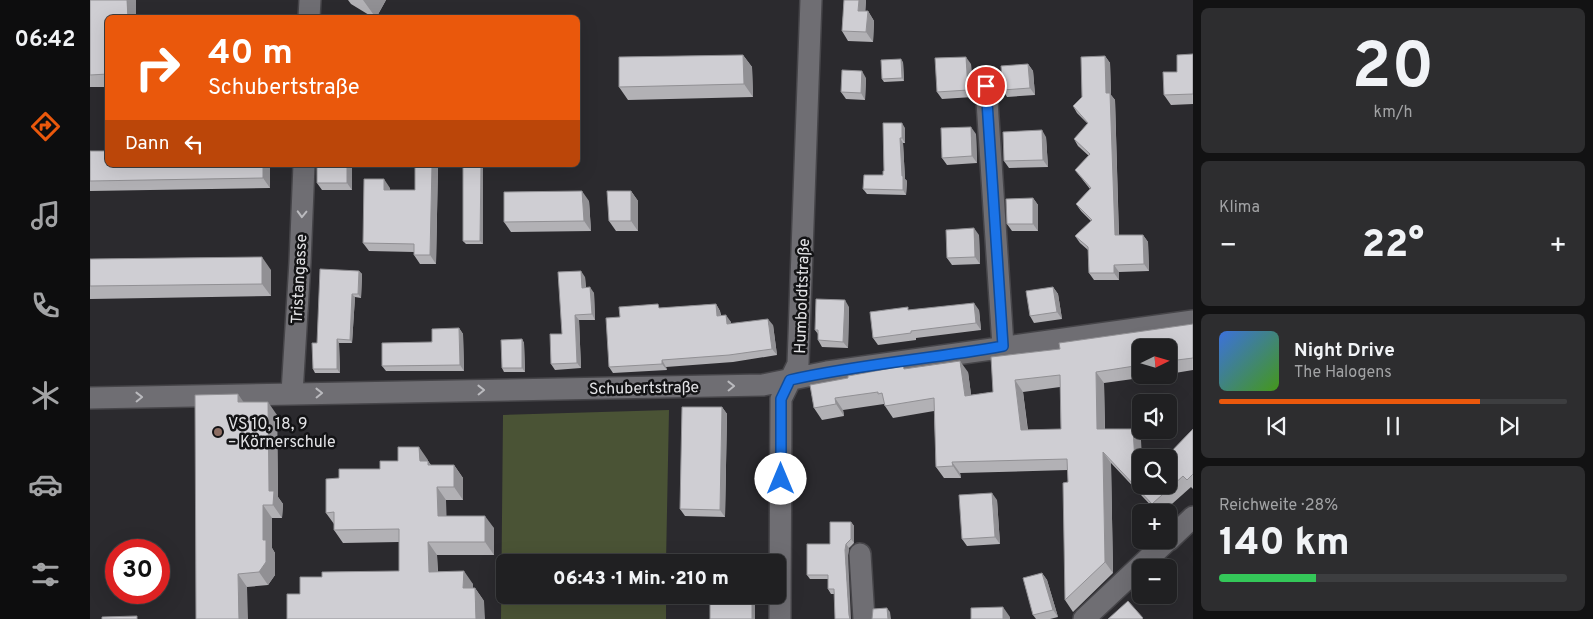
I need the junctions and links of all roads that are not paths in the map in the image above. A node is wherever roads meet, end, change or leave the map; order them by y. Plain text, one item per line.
1 (310, 0) edge
2 (811, 0) edge
3 (309, 15) edge
4 (986, 86) dead end
5 (304, 167) edge
6 (1193, 320) edge
7 (1003, 346) junction
8 (790, 380) junction
9 (292, 393) junction
10 (90, 398) edge
11 (1193, 517) edge
12 (1177, 532) edge
13 (1158, 549) edge
14 (860, 554) dead end
15 (780, 619) edge
16 (864, 619) edge
17 (1084, 619) edge

1 - 3 street
2 - 8 street, Humboldtstraße
4 - 7 street
5 -> 9 street, Tristangasse
6 - 7 street, Schubertstraße
7 - 8 street, Schubertstraße
9 -> 8 street, Schubertstraße
8 - 15 street, Humboldtstraße
10 -> 9 street, Schubertstraße
11 - 12 street
13 - 17 street
14 - 16 street

